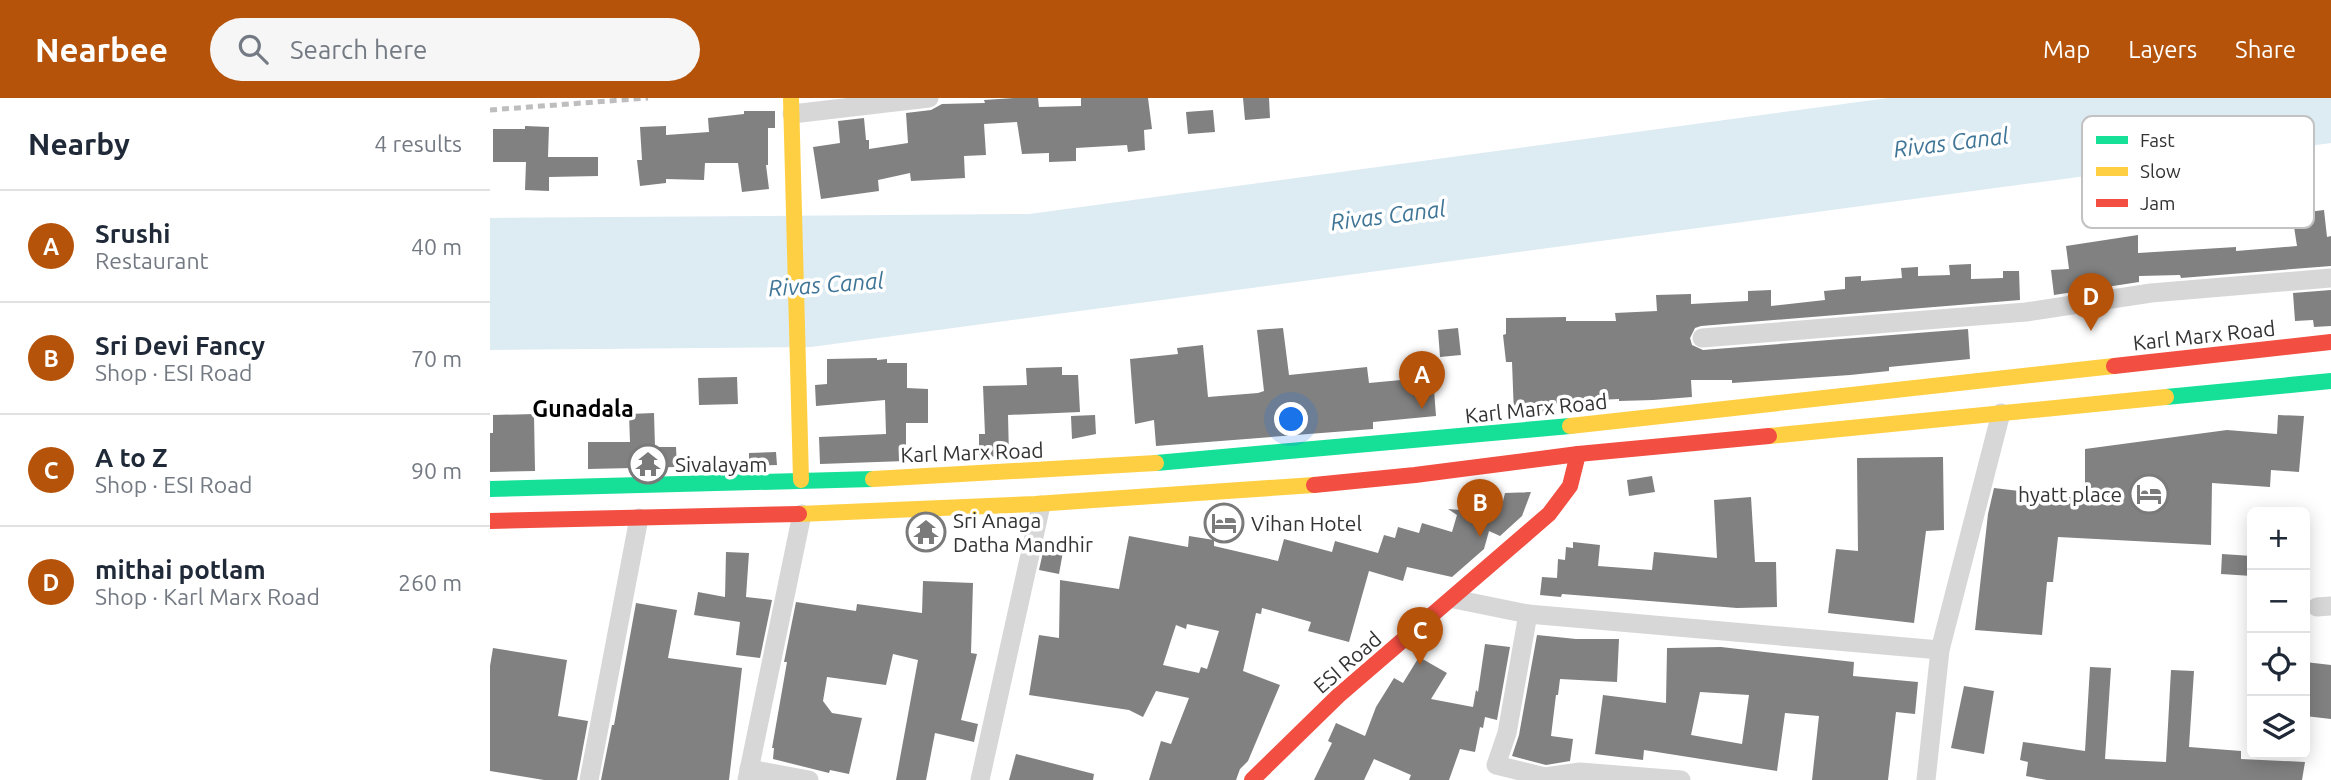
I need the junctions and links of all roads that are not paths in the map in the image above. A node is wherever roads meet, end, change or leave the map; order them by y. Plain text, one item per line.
1 (929, 98) edge
2 (791, 106) edge
3 (2331, 278) edge
4 (1702, 338) dead end
5 (2331, 342) edge
6 (2331, 381) edge
7 (1862, 410) junction
8 (2001, 412) junction
9 (1578, 454) junction
10 (1357, 464) junction
11 (1072, 468) junction
12 (801, 480) junction
13 (490, 489) edge
14 (690, 500) junction
15 (1074, 503) junction
16 (1041, 505) junction
17 (802, 514) junction
18 (639, 518) junction
19 (490, 521) edge
20 (1454, 599) junction
21 (1528, 614) junction
22 (1940, 650) junction
23 (748, 774) edge
24 (589, 780) edge
25 (809, 780) edge
26 (980, 780) edge
27 (1252, 780) edge
28 (1681, 780) edge
29 (1926, 780) edge

1 - 2 street
2 - 12 main road
3 - 4 street
5 - 7 main road, Karl Marx Road
6 - 8 main road, Karl Marx Road
7 - 8 main road, Karl Marx Road
7 - 9 main road, Karl Marx Road
7 - 10 main road, Karl Marx Road
8 - 22 street
9 - 10 main road, Karl Marx Road
9 - 20 main road, ESI Road
10 - 11 main road, Karl Marx Road
10 - 15 main road, Karl Marx Road
11 - 12 main road, Karl Marx Road
11 - 15 main road
12 - 14 main road, Karl Marx Road
13 - 14 main road, Karl Marx Road
14 - 17 main road, Karl Marx Road
14 - 18 main road, Karl Marx Road
15 - 16 main road, Karl Marx Road
16 - 17 main road, Karl Marx Road
16 - 26 street
17 - 23 street
18 - 19 main road, Karl Marx Road
18 - 24 street
20 - 21 street
20 - 27 main road, ESI Road
21 - 22 street
21 - 28 street
22 - 29 street
23 - 25 street

